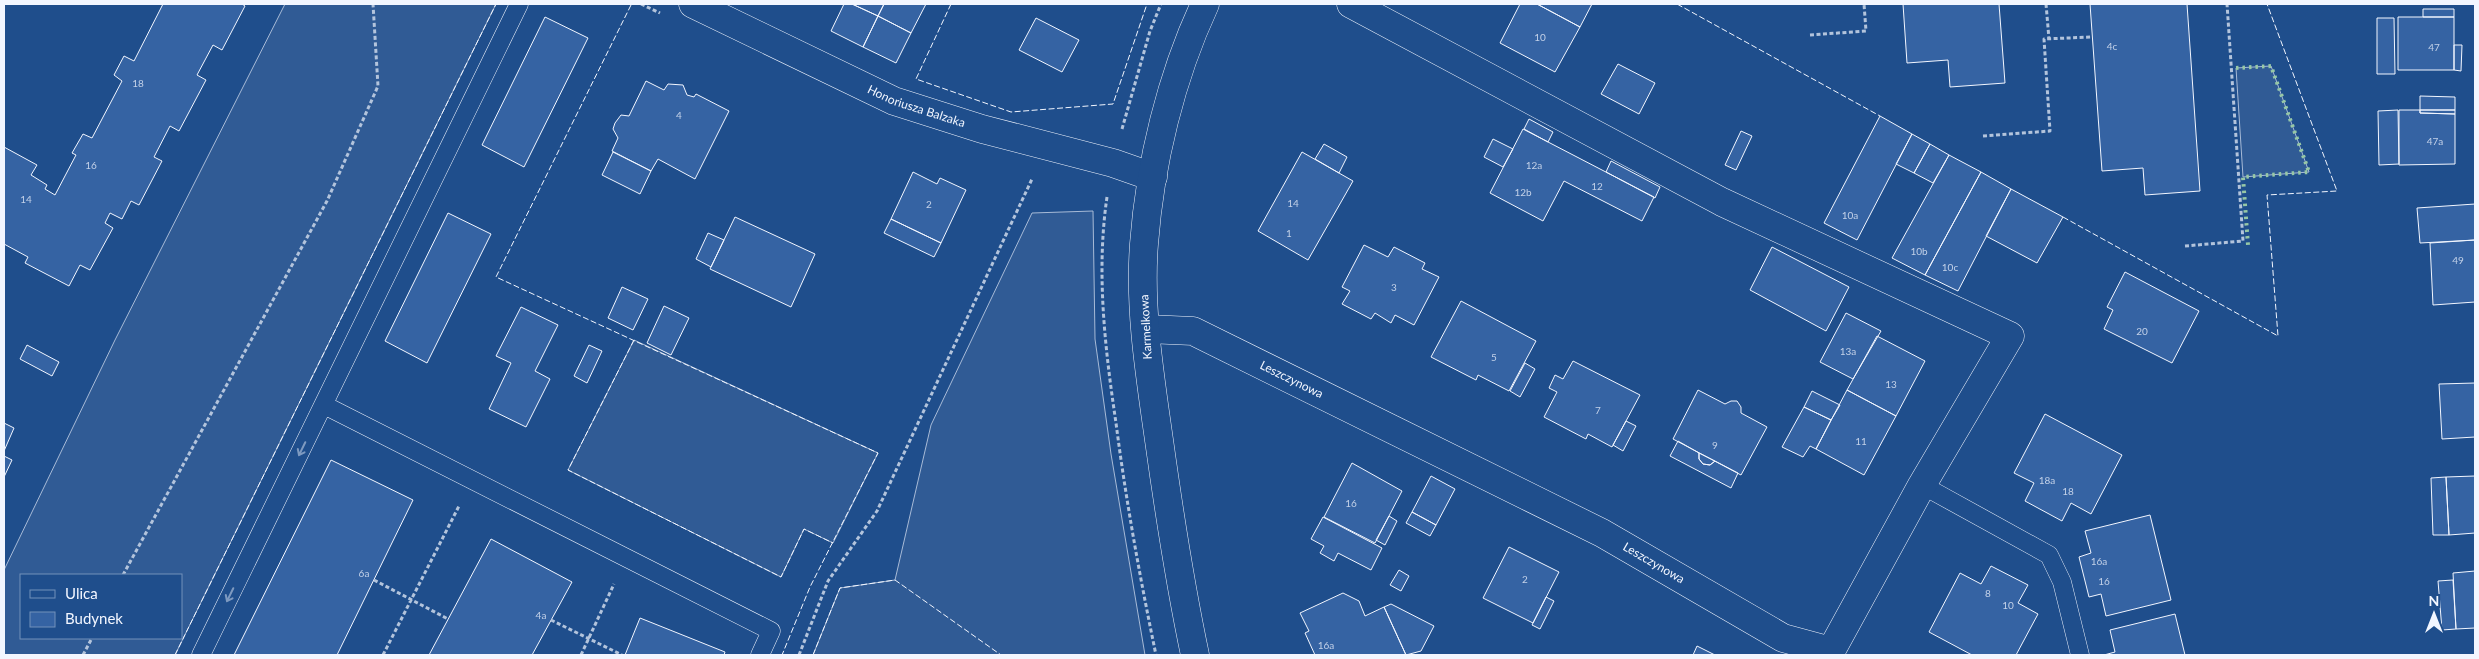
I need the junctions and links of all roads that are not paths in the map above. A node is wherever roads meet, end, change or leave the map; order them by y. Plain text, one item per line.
1 (519, 4) edge
2 (693, 4) edge
3 (1205, 4) edge
4 (1351, 4) edge
5 (1153, 177) junction
6 (1147, 329) junction
7 (324, 405) junction
8 (1922, 485) junction
9 (1834, 653) edge
10 (201, 655) edge
11 (760, 655) edge
12 (1195, 655) edge
13 (2080, 655) edge

1 - 7 lane
2 - 5 street, Honoriusza Balzaka
3 - 5 street, Karmelkowa
4 - 8 street, Leszczynowa
5 - 6 street, Karmelkowa
6 - 9 street, Leszczynowa
6 - 12 street, Karmelkowa
7 -> 10 lane
7 - 11 lane
8 - 9 street, Leszczynowa
8 - 13 lane

